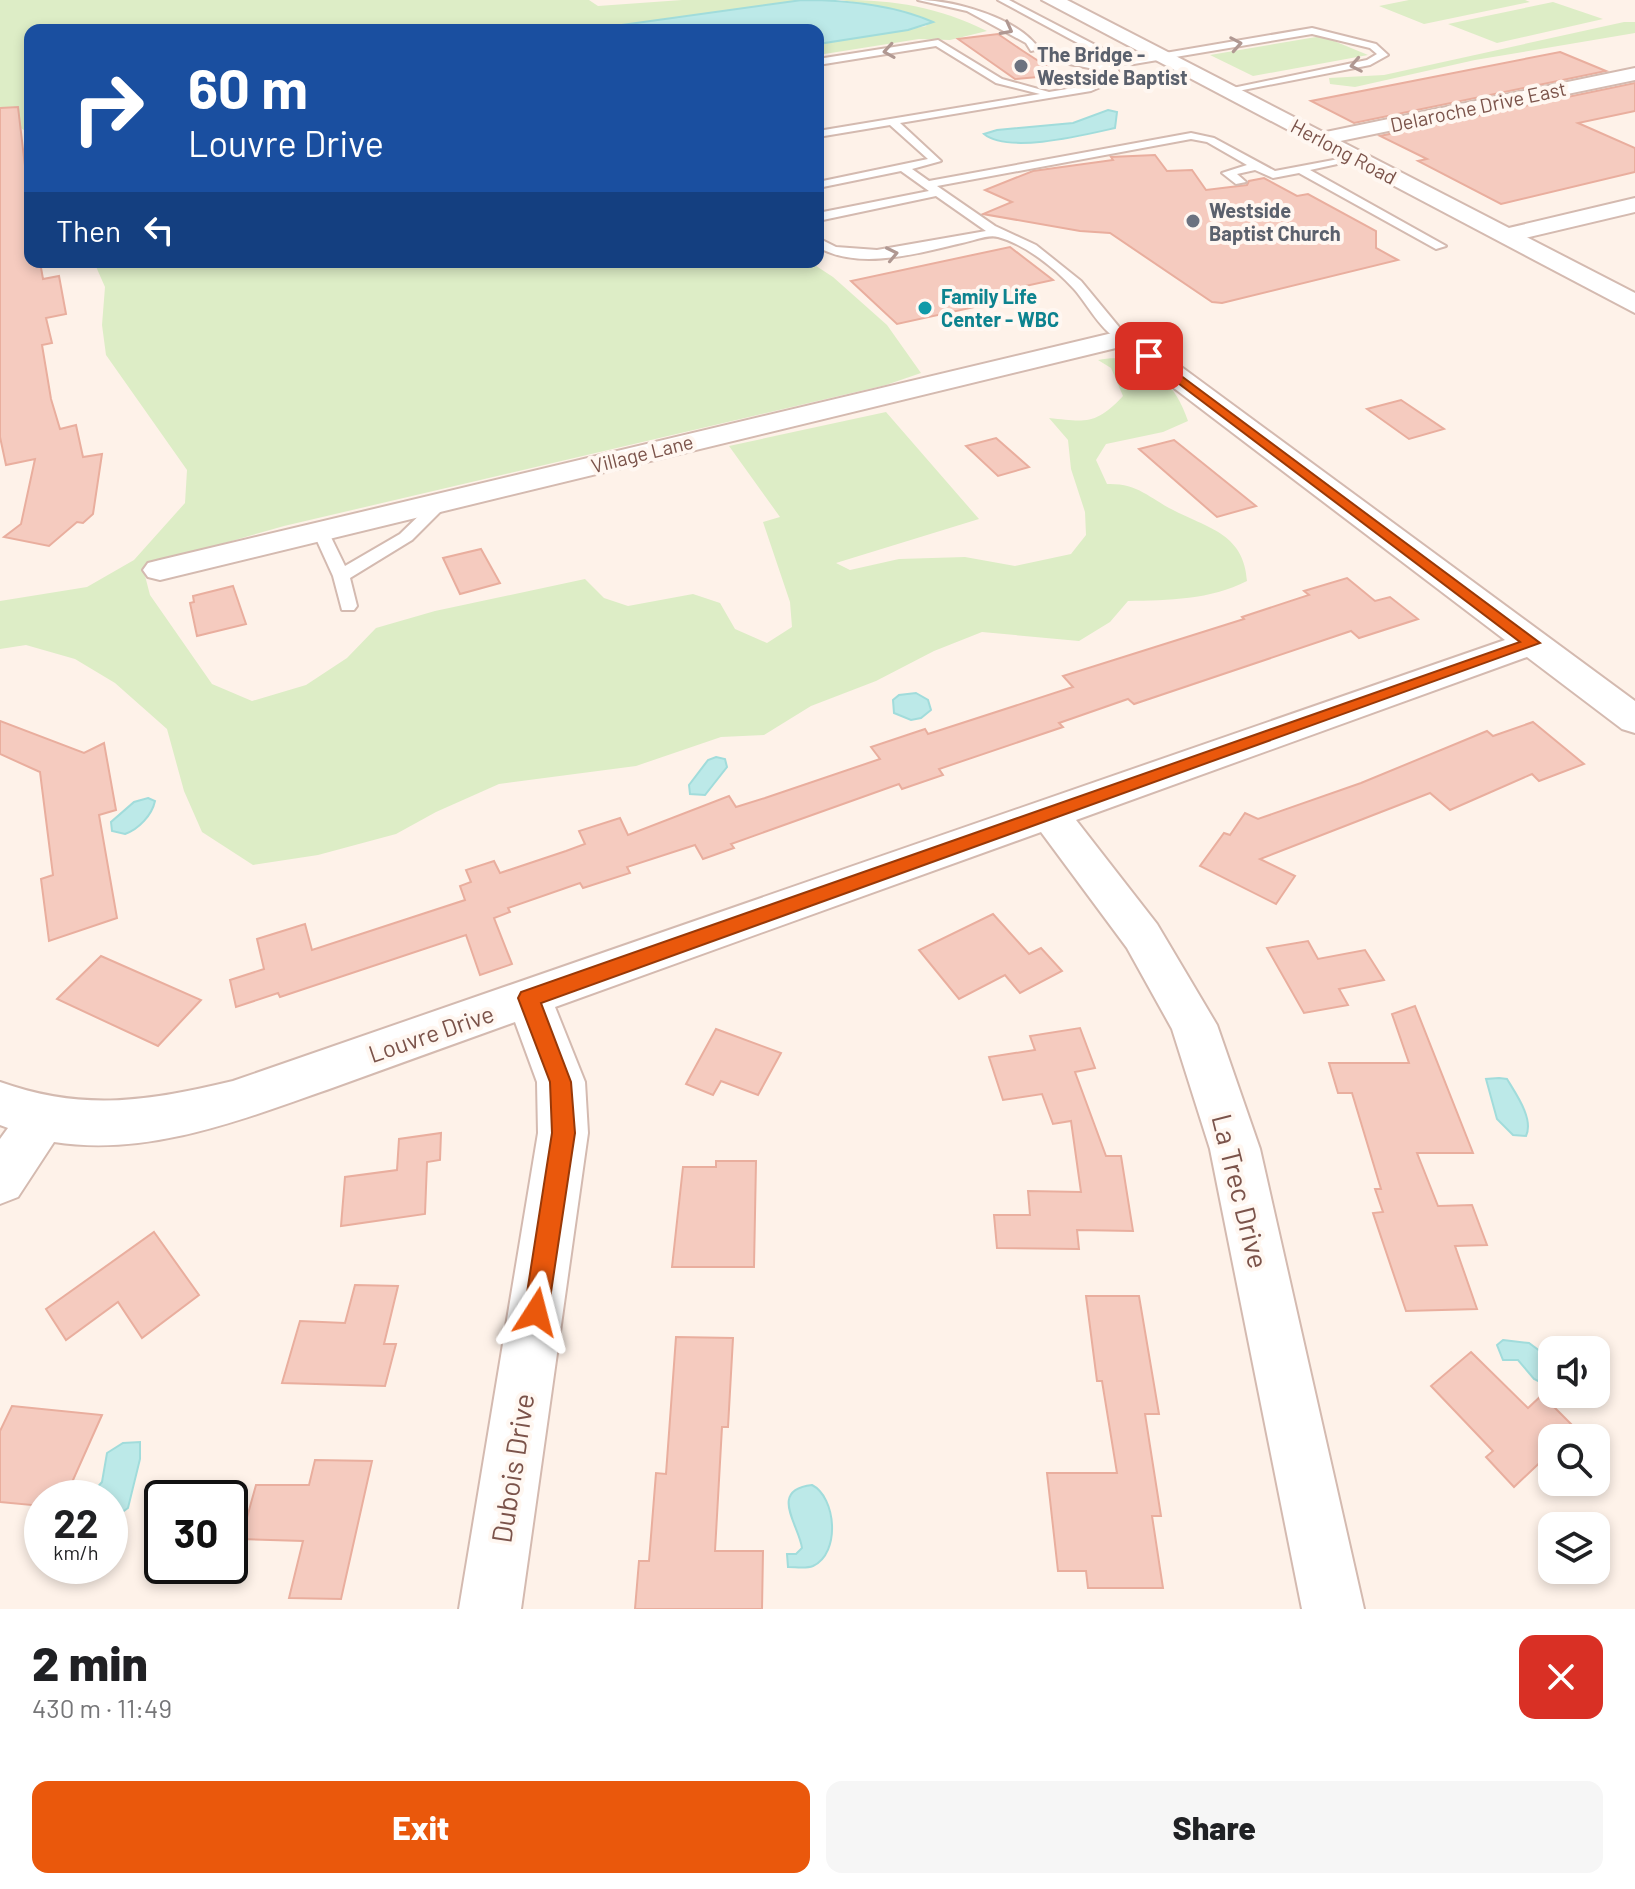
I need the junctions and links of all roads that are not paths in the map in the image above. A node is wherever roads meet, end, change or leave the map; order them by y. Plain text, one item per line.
1 (922, 0) edge
2 (1002, 0) edge
3 (1052, 0) edge
4 (1161, 57) junction
5 (824, 61) edge
6 (1116, 64) junction
7 (1635, 74) edge
8 (1228, 90) junction
9 (1059, 94) junction
10 (891, 121) junction
11 (824, 133) edge
12 (1321, 139) junction
13 (1356, 157) junction
14 (1256, 166) junction
15 (903, 168) junction
16 (1300, 169) junction
17 (1240, 182) dead end
18 (824, 184) edge
19 (929, 189) junction
20 (1635, 205) edge
21 (824, 215) edge
22 (997, 232) junction
23 (1504, 236) junction
24 (1440, 246) dead end
25 (824, 248) edge
26 (1635, 304) edge
27 (1125, 338) junction
28 (441, 503) junction
29 (321, 532) junction
30 (160, 570) dead end
31 (341, 576) junction
32 (348, 606) dead end
33 (1532, 643) junction
34 (1635, 720) edge
35 (1049, 814) junction
36 (529, 998) junction
37 (21, 1111) edge
38 (0, 1181) edge
39 (490, 1609) edge
40 (1333, 1609) edge

1 -> 6 lane
2 - 6 lane
3 - 4 street, Herlong Road
4 - 6 lane
4 - 8 street, Herlong Road
4 -> 8 lane
9 -> 5 lane
6 - 9 lane
7 - 12 street, Delaroche Drive East
8 - 12 street, Herlong Road
9 - 10 lane
10 - 11 lane
10 - 15 lane
12 - 13 street, Herlong Road
13 - 16 lane
13 - 23 street, Herlong Road
14 - 16 lane
14 - 17 lane
14 - 19 lane
15 - 18 lane
15 - 19 lane
16 - 24 lane
19 - 21 lane
19 - 22 lane
20 - 23 street
25 -> 22 lane
22 - 27 lane
23 - 26 street, Herlong Road
27 - 28 street, Village Lane
27 - 33 street
28 - 29 street, Village Lane
28 - 31 lane
29 - 30 street, Village Lane
29 - 31 lane
31 - 32 lane
33 - 34 street
33 - 35 street, Louvre Drive
35 - 36 street, Louvre Drive
35 - 40 street, La Trec Drive
36 - 37 street, Louvre Drive
36 - 39 street, Dubois Drive
37 - 38 street

